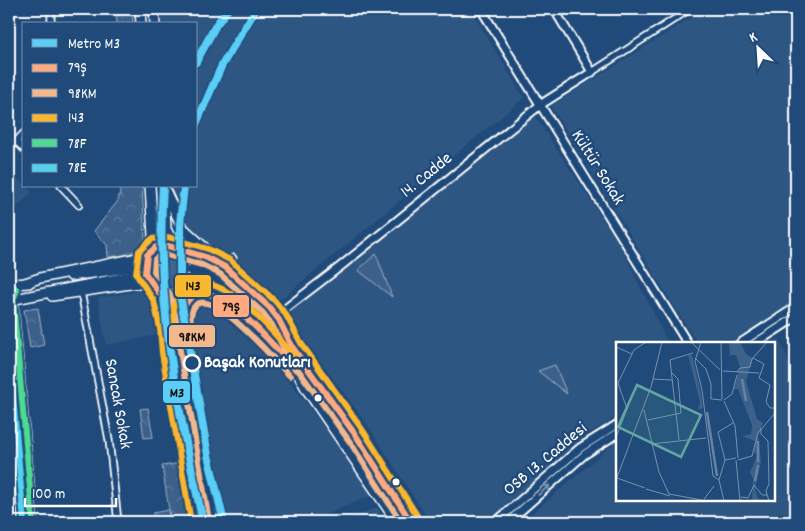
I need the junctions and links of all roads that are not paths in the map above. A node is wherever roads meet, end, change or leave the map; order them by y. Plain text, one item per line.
1 (51, 9) edge
2 (140, 9) edge
3 (154, 9) edge
4 (481, 9) edge
5 (554, 9) edge
6 (690, 9) edge
7 (51, 22) edge
8 (141, 22) edge
9 (155, 22) edge
10 (592, 72) junction
11 (540, 105) junction
12 (22, 135) edge
13 (16, 141) junction
14 (22, 147) edge
15 (9, 149) edge
16 (62, 188) edge
17 (150, 188) edge
18 (164, 188) edge
19 (165, 188) edge
20 (79, 205) dead end
21 (175, 248) junction
22 (147, 255) junction
23 (233, 258) dead end
24 (225, 267) junction
25 (11, 283) edge
26 (25, 283) junction
27 (150, 284) junction
28 (81, 292) junction
29 (34, 294) junction
30 (12, 300) edge
31 (796, 308) edge
32 (285, 309) junction
33 (273, 312) junction
34 (796, 317) edge
35 (280, 320) junction
36 (180, 321) junction
37 (687, 342) edge
38 (742, 342) edge
39 (757, 342) edge
40 (293, 348) junction
41 (9, 363) edge
42 (293, 365) junction
43 (616, 425) edge
44 (602, 434) junction
45 (616, 434) edge
46 (593, 439) junction
47 (608, 440) junction
48 (13, 444) edge
49 (599, 445) junction
50 (23, 522) edge
51 (33, 522) edge
52 (118, 522) edge
53 (200, 522) edge
54 (213, 522) edge
55 (397, 522) edge
56 (411, 522) edge
57 (496, 522) edge
58 (508, 522) edge

1 - 7 street
2 - 8 main road
3 - 9 main road
4 - 11 street, Kültür Sokak
5 - 10 street
6 - 10 street
10 - 11 street, 14. Cadde
11 - 32 street, 14. Cadde
11 - 37 street, Kültür Sokak
12 - 13 street
13 - 14 street
13 - 15 street
16 - 20 street
17 - 22 main road
18 - 21 main road
19 - 24 main road
21 - 22 main road
21 - 24 main road
21 - 36 main road
22 - 26 main road
22 - 27 main road
23 - 24 street
24 - 33 main road
25 - 26 main road
25 - 30 main road
26 - 29 main road
27 - 28 main road
27 - 53 main road
28 - 29 main road
28 - 52 street, Sancak Sokak
29 - 30 main road
30 - 51 main road
31 - 38 street
32 - 33 street
32 - 35 street
33 - 35 main road
34 - 39 street
35 - 40 main road
36 - 42 main road
36 - 54 main road
40 - 42 main road
40 - 56 main road
41 - 48 main road
42 - 55 main road
43 - 44 street, OSB 13. Caddesi
44 - 46 street, OSB 13. Caddesi
44 - 47 street
45 - 47 street, OSB 13. Caddesi
46 - 49 street
46 - 57 street, OSB 13. Caddesi
47 - 49 street, OSB 13. Caddesi
48 - 50 main road
58 -> 49 street, OSB 13. Caddesi

